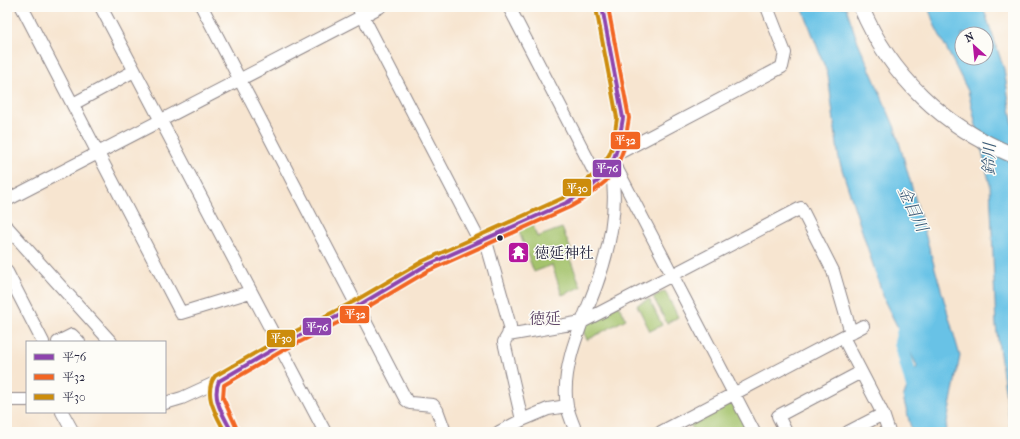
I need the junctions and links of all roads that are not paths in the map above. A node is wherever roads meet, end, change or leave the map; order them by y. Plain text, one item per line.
1 (22, 7) edge
2 (101, 7) edge
3 (202, 7) edge
4 (380, 7) edge
5 (509, 7) edge
6 (602, 7) edge
7 (767, 7) edge
8 (861, 7) edge
9 (360, 11) edge
10 (134, 71) junction
11 (240, 81) junction
12 (73, 104) junction
13 (160, 121) junction
14 (98, 153) junction
15 (1013, 155) edge
16 (614, 160) junction
17 (598, 179) junction
18 (7, 200) edge
19 (7, 227) edge
20 (482, 239) junction
21 (7, 272) edge
22 (672, 275) junction
23 (250, 292) junction
24 (356, 307) junction
25 (582, 322) junction
26 (863, 326) dead end
27 (508, 335) junction
28 (847, 335) junction
29 (42, 341) edge
30 (60, 341) edge
31 (79, 341) edge
32 (110, 341) edge
33 (279, 346) junction
34 (861, 372) junction
35 (219, 381) junction
36 (734, 394) junction
37 (7, 400) edge
38 (26, 400) edge
39 (166, 402) edge
40 (567, 406) junction
41 (63, 413) edge
42 (883, 414) junction
43 (522, 420) junction
44 (73, 432) edge
45 (232, 432) edge
46 (325, 432) edge
47 (445, 432) edge
48 (499, 432) edge
49 (576, 432) edge
50 (661, 432) edge
51 (754, 432) edge
52 (786, 432) edge
53 (848, 432) edge
54 (889, 432) edge

1 - 12 street
2 - 10 street
3 - 11 street
4 - 9 street
5 - 17 street
6 - 16 street
7 - 16 street
8 - 15 main road
9 - 11 street
9 - 20 street
10 - 12 street
10 - 13 street
11 - 13 street
11 - 24 street
12 - 14 street
13 - 14 street
13 - 23 street
14 - 18 street
14 - 23 street
16 - 17 street
16 - 22 street
16 - 25 street
17 - 20 street
19 - 32 street
20 - 24 street
20 - 27 street
21 - 29 street
22 - 25 street
22 - 28 street
22 - 36 street
23 - 33 street
24 - 33 street
24 - 47 street
25 - 27 street
25 - 40 street
26 - 28 street
27 - 43 street
28 - 34 street
28 - 36 street
30 - 31 street
33 - 35 street
33 - 46 street
34 - 42 street
34 - 52 street
35 - 39 street
35 - 45 street
36 - 50 street
36 - 51 street
37 - 38 street
40 - 43 street
40 - 49 street
41 - 44 street
42 - 53 street
42 - 54 street
43 - 48 street

